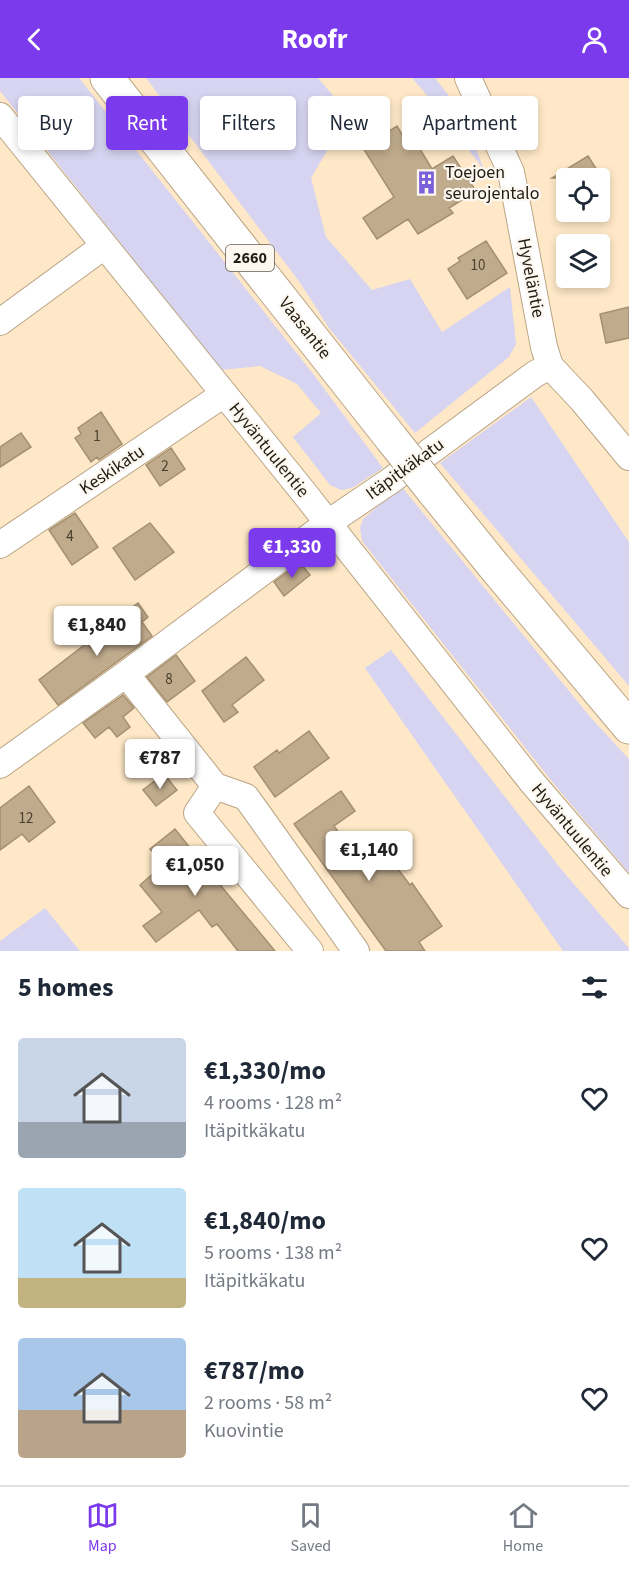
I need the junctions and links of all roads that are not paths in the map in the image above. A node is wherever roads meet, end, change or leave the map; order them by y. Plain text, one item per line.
1 (107, 78) edge
2 (468, 78) edge
3 (0, 116) edge
4 (104, 246) junction
5 (0, 322) edge
6 (550, 366) junction
7 (224, 394) junction
8 (629, 457) edge
9 (328, 523) junction
10 (0, 545) edge
11 (126, 674) junction
12 (629, 727) edge
13 (0, 765) edge
14 (215, 786) junction
15 (629, 895) edge
16 (310, 951) edge
17 (356, 951) edge

1 - 12 main road, Vaasantie / 2660, bridge
2 - 6 street, Hyveläntie
3 - 4 street, Hyväntuulentie
4 - 5 street
4 - 7 street, Hyväntuulentie
6 - 8 street, Hyveläntie
6 - 9 street, Itäpitkäkatu
7 - 9 street, Hyväntuulentie
7 - 10 street, Keskikatu
9 - 11 street, Itäpitkäkatu
9 - 15 street, Hyväntuulentie
11 - 13 street, Itäpitkäkatu
11 - 14 street
14 - 16 street
14 - 17 street

